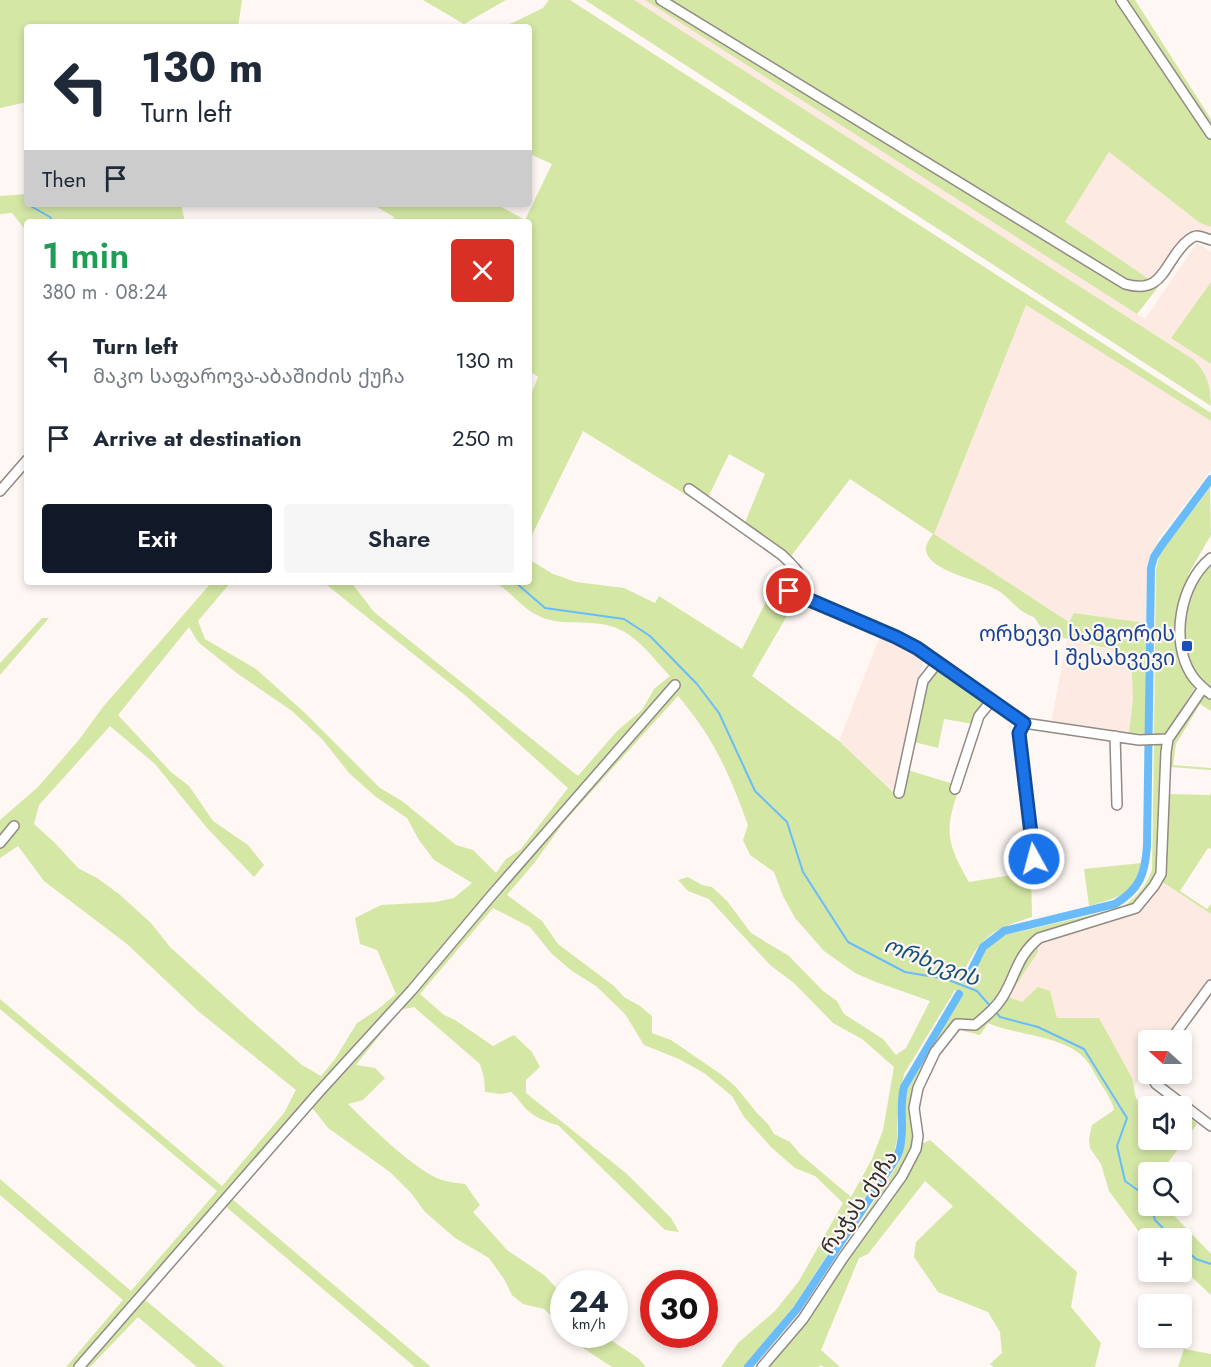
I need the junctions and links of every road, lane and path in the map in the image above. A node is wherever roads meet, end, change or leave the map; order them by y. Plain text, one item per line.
1 (661, 0) edge
2 (1121, 0) edge
3 (1211, 134) edge
4 (1211, 240) edge
5 (24, 463) edge
6 (689, 489) dead end
7 (0, 491) edge
8 (1211, 558) edge
9 (774, 583) dead end
10 (805, 600) junction
11 (938, 662) junction
12 (675, 685) dead end
13 (1203, 688) junction
14 (1211, 694) edge
15 (992, 700) junction
16 (1024, 723) junction
17 (1115, 736) junction
18 (1168, 739) junction
19 (955, 789) dead end
20 (898, 793) dead end
21 (1117, 805) dead end
22 (14, 826) dead end
23 (0, 843) edge
24 (1037, 880) dead end
25 (1211, 985) edge
26 (1178, 1030) edge
27 (1156, 1084) edge
28 (1210, 1122) edge
29 (79, 1367) edge
30 (762, 1367) edge

1 - 4 street
2 - 3 street
5 - 7 street
6 - 10 street
8 - 13 street
9 - 10 street
10 - 11 street
11 - 15 street
11 - 20 street
12 - 29 street
13 - 14 street
13 - 18 street
15 - 16 street
15 - 19 street
16 - 17 street
16 - 24 street
17 - 18 street
17 - 21 street
18 - 30 street, რაჭას ქუჩა
22 - 23 street
25 - 26 street
27 - 28 street

